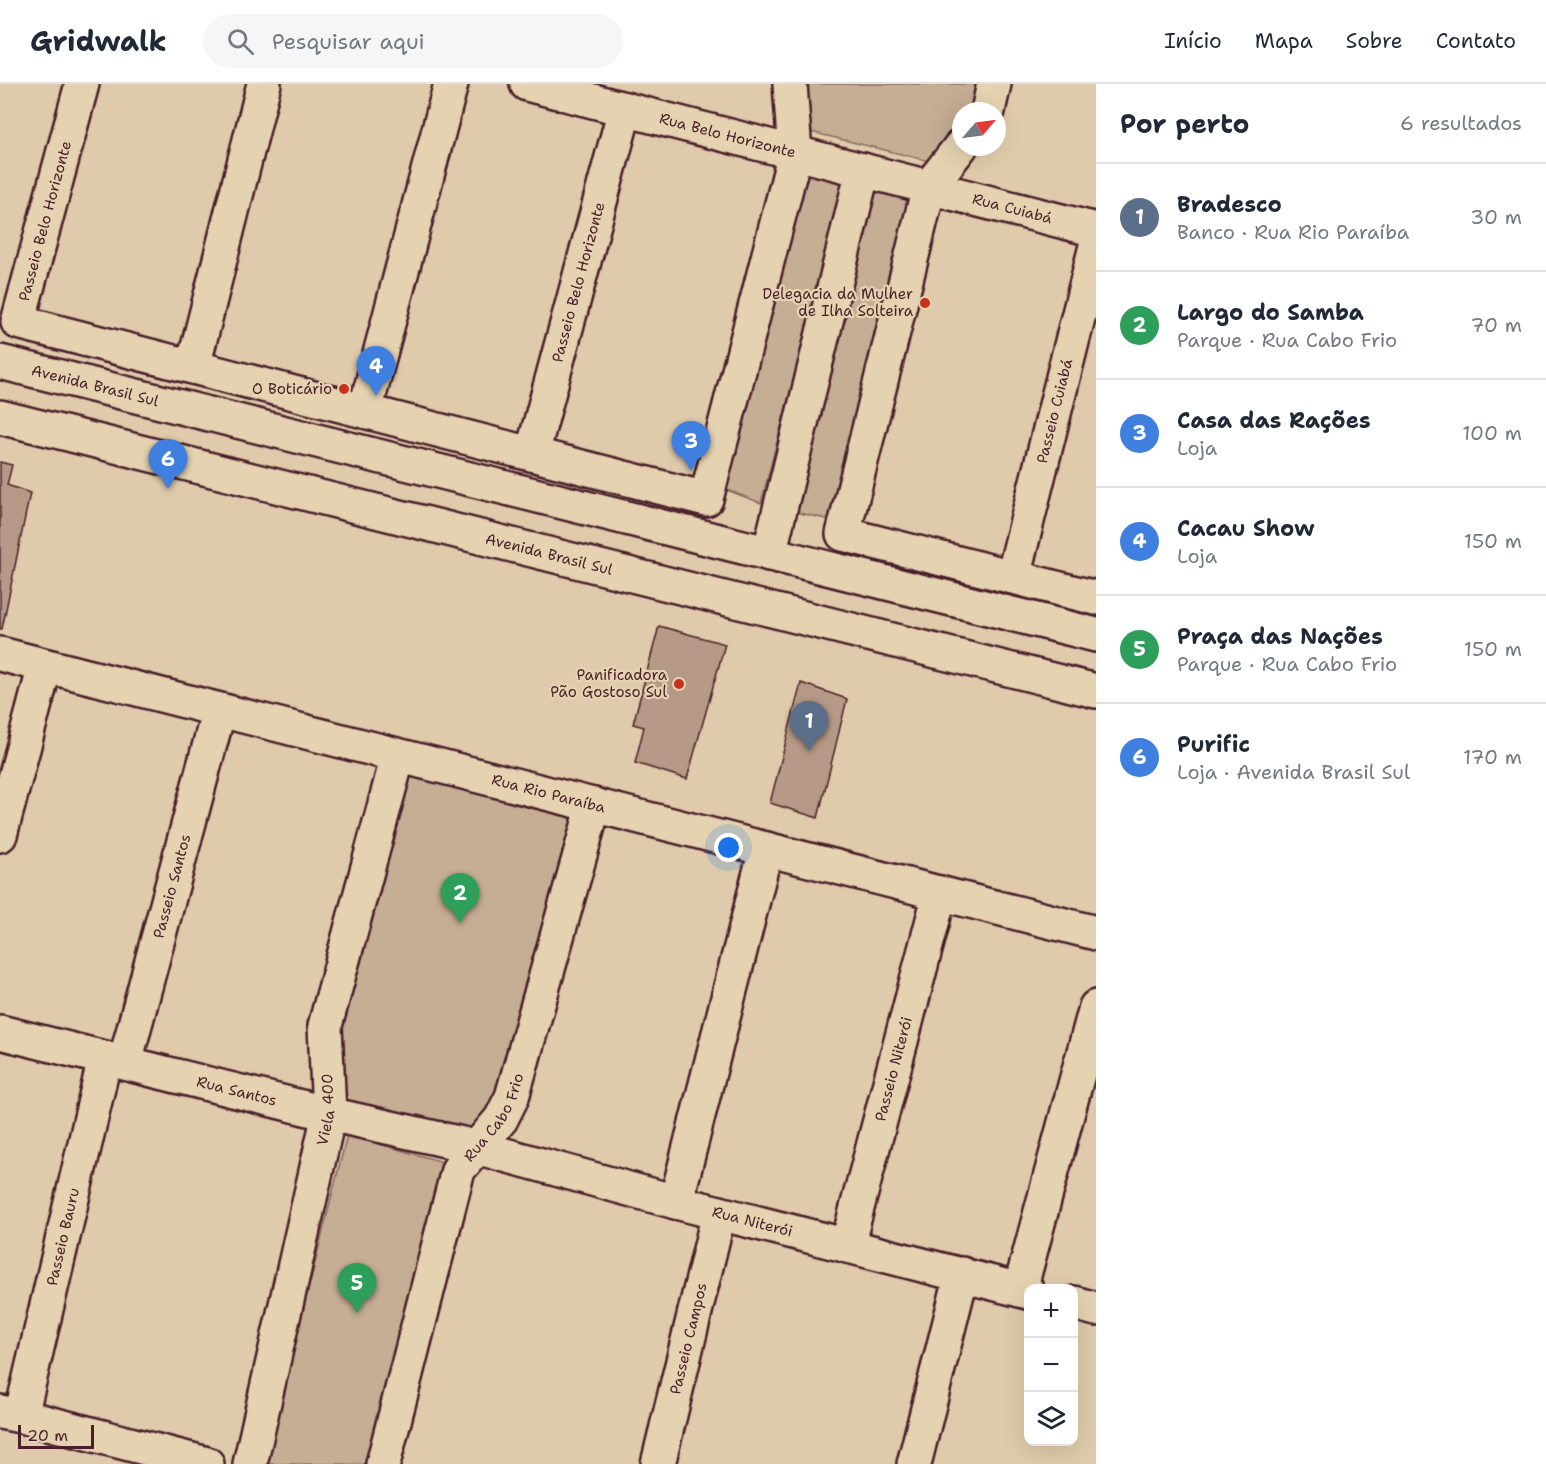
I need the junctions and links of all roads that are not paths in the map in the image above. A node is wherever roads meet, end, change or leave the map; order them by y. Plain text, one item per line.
1 (82, 84) edge
2 (264, 84) edge
3 (451, 84) edge
4 (530, 84) edge
5 (790, 84) edge
6 (994, 84) edge
7 (990, 102) edge
8 (625, 109) junction
9 (795, 153) junction
10 (953, 156) edge
11 (863, 171) junction
12 (929, 187) junction
13 (1096, 230) edge
14 (1096, 246) edge
15 (0, 362) edge
16 (193, 367) junction
17 (365, 411) junction
18 (0, 417) edge
19 (532, 454) junction
20 (770, 554) junction
21 (1013, 576) junction
22 (1096, 598) edge
23 (1096, 635) edge
24 (0, 654) edge
25 (45, 666) junction
26 (1096, 691) edge
27 (219, 710) junction
28 (398, 756) junction
29 (594, 806) junction
30 (0, 836) edge
31 (766, 849) junction
32 (940, 893) junction
33 (1096, 933) edge
34 (1096, 1007) edge
35 (0, 1032) edge
36 (115, 1060) junction
37 (329, 1114) junction
38 (476, 1147) junction
39 (676, 1202) junction
40 (719, 1213) junction
41 (847, 1246) junction
42 (962, 1275) junction
43 (1026, 1284) edge
44 (1024, 1291) edge
45 (1078, 1304) edge
46 (1096, 1309) edge
47 (10, 1414) edge
48 (207, 1464) edge
49 (250, 1464) edge
50 (383, 1464) edge
51 (658, 1464) edge
52 (914, 1464) edge

1 - 16 street, Passeio Belo Horizonte
2 - 16 street
3 - 17 street
4 - 8 street, Rua Belo Horizonte
5 - 9 street
6 - 7 street
8 - 9 street, Rua Belo Horizonte
8 - 19 street, Passeio Belo Horizonte
9 - 11 street, Rua Belo Horizonte
9 - 19 street, Passeio Belo Horizonte
10 - 12 street
11 - 12 street, Rua Belo Horizonte
11 - 20 street
12 - 13 street, Rua Cuiabá
12 - 21 street
14 - 21 street, Passeio Cuiabá
15 - 20 street, Avenida Brasil Sul
16 - 17 street, Passeio Belo Horizonte
17 - 19 street, Passeio Belo Horizonte
18 - 26 street, Avenida Brasil Sul
20 - 23 street, Avenida Brasil Sul
21 - 22 street
24 - 25 street, Rua Rio Paraíba
25 - 27 street, Rua Rio Paraíba
25 - 30 street
27 - 28 street, Rua Rio Paraíba
27 - 36 street, Passeio Santos
28 - 29 street, Rua Rio Paraíba
28 - 37 street, Viela 400
29 - 31 street, Rua Rio Paraíba
29 - 38 street, Rua Cabo Frio
31 - 32 street, Rua Rio Paraíba
31 - 39 street
32 - 33 street, Rua Rio Paraíba
32 - 41 street, Passeio Niterói
34 - 43 street
35 - 36 street, Rua Santos
36 - 37 street, Rua Santos
36 - 47 street, Passeio Bauru
37 - 38 street, Rua Santos
37 - 49 street, Viela 400
38 - 39 street, Rua Niterói
38 - 50 street, Rua Cabo Frio
39 - 40 street, Rua Niterói
40 - 41 street, Rua Niterói
40 - 51 street, Passeio Campos
41 - 42 street, Rua Niterói
42 - 44 street, Rua Niterói
42 - 52 street
45 - 46 street
47 - 48 street

